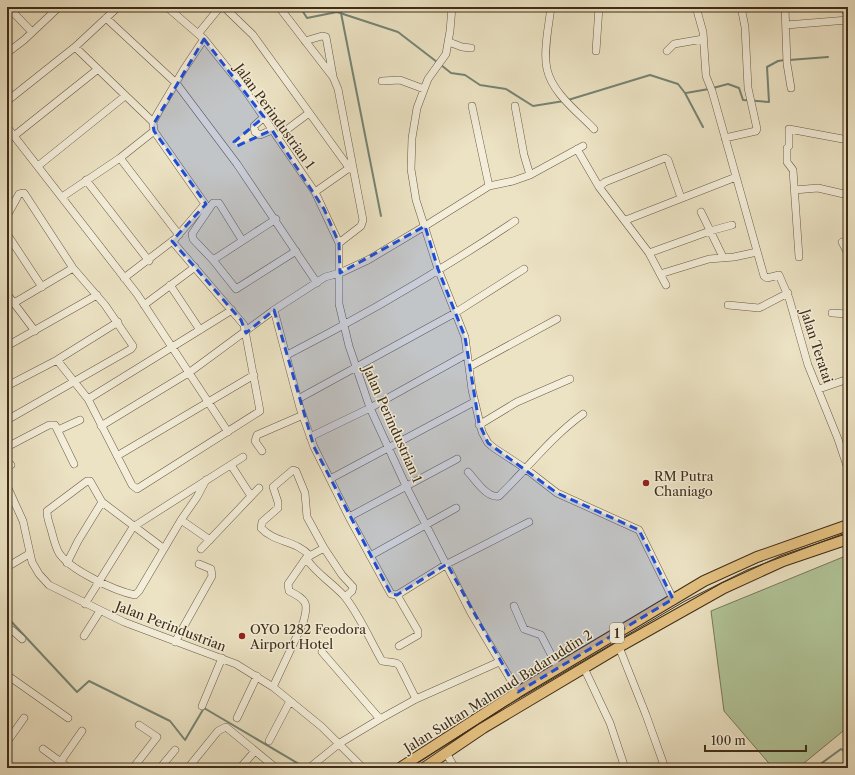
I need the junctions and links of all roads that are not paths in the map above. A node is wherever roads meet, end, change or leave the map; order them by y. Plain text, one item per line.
1 (8, 7) edge
2 (59, 7) edge
3 (118, 7) edge
4 (167, 7) edge
5 (220, 7) edge
6 (224, 7) edge
7 (279, 7) edge
8 (452, 7) edge
9 (551, 7) edge
10 (599, 7) edge
11 (696, 7) edge
12 (741, 7) edge
13 (785, 7) edge
14 (844, 7) edge
15 (848, 16) edge
16 (106, 18) junction
17 (848, 20) edge
18 (786, 25) junction
19 (32, 32) junction
20 (201, 37) junction
21 (704, 39) junction
22 (305, 41) junction
23 (449, 42) junction
24 (75, 47) junction
25 (471, 48) dead end
26 (596, 51) dead end
27 (667, 51) dead end
28 (7, 53) edge
29 (98, 69) junction
30 (333, 77) junction
31 (382, 81) dead end
32 (176, 83) junction
33 (791, 88) dead end
34 (424, 89) junction
35 (125, 96) junction
36 (7, 101) edge
37 (472, 106) dead end
38 (515, 106) dead end
39 (309, 113) junction
40 (264, 117) junction
41 (154, 122) junction
42 (7, 127) edge
43 (594, 129) dead end
44 (272, 130) junction
45 (154, 131) junction
46 (14, 136) junction
47 (278, 137) junction
48 (725, 138) junction
49 (848, 140) edge
50 (120, 158) junction
51 (38, 166) junction
52 (352, 167) junction
53 (530, 175) junction
54 (736, 177) junction
55 (86, 180) junction
56 (488, 186) junction
57 (600, 187) junction
58 (794, 190) junction
59 (314, 192) junction
60 (848, 195) edge
61 (62, 196) junction
62 (681, 198) junction
63 (701, 212) dead end
64 (7, 216) edge
65 (276, 220) junction
66 (626, 220) junction
67 (515, 221) dead end
68 (732, 225) dead end
69 (425, 226) junction
70 (710, 231) junction
71 (7, 234) edge
72 (179, 235) junction
73 (242, 240) junction
74 (172, 241) junction
75 (842, 242) dead end
76 (339, 243) junction
77 (296, 251) junction
78 (757, 252) junction
79 (649, 253) junction
80 (848, 254) edge
81 (723, 257) junction
82 (800, 257) dead end
83 (213, 260) junction
84 (149, 261) junction
85 (194, 267) junction
86 (74, 268) junction
87 (438, 269) junction
88 (524, 269) dead end
89 (340, 273) junction
90 (660, 274) junction
91 (124, 278) junction
92 (317, 283) junction
93 (170, 285) junction
94 (666, 285) dead end
95 (42, 287) junction
96 (788, 293) junction
97 (7, 294) edge
98 (97, 295) junction
99 (14, 303) junction
100 (144, 305) junction
101 (728, 305) dead end
102 (232, 310) junction
103 (274, 310) junction
104 (455, 313) junction
105 (832, 314) dead end
106 (848, 314) edge
107 (557, 319) dead end
108 (118, 322) junction
109 (345, 326) junction
110 (200, 330) junction
111 (35, 331) junction
112 (246, 333) junction
113 (7, 346) edge
114 (173, 347) junction
115 (467, 354) junction
116 (287, 355) junction
117 (57, 360) junction
118 (355, 367) junction
119 (469, 367) junction
120 (190, 372) junction
121 (254, 375) junction
122 (570, 379) dead end
123 (848, 379) edge
124 (76, 382) junction
125 (7, 386) edge
126 (819, 389) junction
127 (88, 399) junction
128 (298, 399) junction
129 (208, 401) junction
130 (474, 402) junction
131 (370, 408) junction
132 (583, 414) dead end
133 (303, 415) junction
134 (7, 420) edge
135 (80, 420) dead end
136 (479, 425) junction
137 (101, 426) junction
138 (58, 430) junction
139 (228, 432) junction
140 (310, 437) junction
141 (7, 447) edge
142 (388, 448) junction
143 (262, 451) dead end
144 (117, 456) junction
145 (243, 457) dead end
146 (457, 458) dead end
147 (74, 464) dead end
148 (231, 465) junction
149 (526, 469) junction
150 (848, 469) edge
151 (468, 472) dead end
152 (330, 479) junction
153 (206, 480) junction
154 (7, 486) edge
155 (406, 486) junction
156 (259, 488) dead end
157 (251, 496) junction
158 (102, 502) junction
159 (456, 508) dead end
160 (349, 517) junction
161 (181, 520) junction
162 (529, 522) dead end
163 (427, 525) junction
164 (848, 526) edge
165 (133, 527) junction
166 (848, 539) edge
167 (210, 540) junction
168 (163, 548) junction
169 (324, 548) junction
170 (201, 549) dead end
171 (29, 554) junction
172 (370, 556) junction
173 (308, 557) junction
174 (67, 562) junction
175 (199, 564) dead end
176 (446, 564) junction
177 (7, 567) edge
178 (98, 581) junction
179 (698, 585) junction
180 (397, 595) junction
181 (345, 597) junction
182 (705, 598) junction
183 (673, 599) junction
184 (85, 604) junction
185 (514, 606) dead end
186 (100, 611) junction
187 (7, 630) edge
188 (84, 636) dead end
189 (22, 639) dead end
190 (175, 642) junction
191 (398, 646) dead end
192 (619, 647) junction
193 (322, 652) dead end
194 (222, 658) junction
195 (500, 662) junction
196 (558, 668) junction
197 (584, 668) junction
198 (7, 675) edge
199 (257, 676) junction
200 (273, 687) junction
201 (518, 692) junction
202 (416, 699) junction
203 (290, 701) junction
204 (202, 706) dead end
205 (24, 718) dead end
206 (68, 718) dead end
207 (237, 718) dead end
208 (380, 719) junction
209 (139, 725) dead end
210 (82, 731) dead end
211 (269, 741) dead end
212 (7, 742) edge
213 (340, 743) junction
214 (43, 749) dead end
215 (175, 750) dead end
216 (255, 751) junction
217 (446, 753) junction
218 (62, 761) junction
219 (69, 768) edge
220 (133, 768) edge
221 (160, 768) edge
222 (188, 768) edge
223 (240, 768) edge
224 (276, 768) edge
225 (309, 768) edge
226 (363, 768) edge
227 (400, 768) edge
228 (424, 768) edge
229 (455, 768) edge
230 (625, 768) edge
231 (665, 768) edge

1 - 19 street
2 - 19 street
3 - 16 street
4 - 20 street, Jalan Perindustrian 1
5 - 20 street
6 - 39 street
7 - 22 street
8 - 23 street
9 - 43 street
10 - 26 street
11 - 21 street
12 - 48 street
13 - 18 street
14 - 15 street
16 - 24 street
16 - 32 street
17 - 18 street
18 - 33 street
19 - 28 street
20 - 32 street
20 - 40 street, Jalan Perindustrian 1
21 - 27 street
21 - 48 street
22 - 30 street
22 - 30 street
23 - 25 street
23 - 34 street
24 - 29 street
24 - 36 street
29 - 35 street
29 - 46 street
30 - 52 street
31 - 34 street
32 - 41 street
32 - 65 street
34 - 69 street
35 - 41 street
35 - 51 street
37 - 56 street
38 - 53 street
39 - 47 street
39 - 52 street
40 - 44 street, Jalan Perindustrian 1
40 - 44 street
41 - 45 street
42 - 46 street
44 - 47 street, Jalan Perindustrian 1
45 - 50 street
45 - 72 street
46 - 51 street
47 - 59 street, Jalan Perindustrian 1
48 - 54 street
49 - 58 street
50 - 55 street
50 - 72 street
51 - 61 street
52 - 59 street
52 - 76 street
53 - 56 street
53 - 57 street
54 - 62 street
54 - 78 street
55 - 61 street
55 - 84 street
56 - 69 street
57 - 62 street
57 - 66 street
58 - 60 street
58 - 82 street
59 - 76 street, Jalan Perindustrian 1
61 - 91 street
62 - 66 street
63 - 70 street
64 - 86 street
65 - 73 street
65 - 77 street
66 - 79 street
67 - 87 street
68 - 70 street
69 - 87 street
69 - 89 street
70 - 79 street
70 - 81 street
71 - 95 street
72 - 74 street
73 - 83 street
73 - 83 street
74 - 84 street
74 - 85 street
75 - 80 street
76 - 89 street, Jalan Perindustrian 1
77 - 83 street
77 - 92 street
78 - 81 street
78 - 96 street, Jalan Teratai
79 - 90 street
81 - 90 street
84 - 91 street
85 - 93 street
85 - 102 street
86 - 95 street
86 - 98 street
87 - 104 street
87 - 109 street
88 - 104 street
89 - 92 street
89 - 109 street, Jalan Perindustrian 1
90 - 94 street
91 - 100 street
92 - 103 street
93 - 100 street
93 - 110 street
95 - 99 street
96 - 101 street
96 - 126 street, Jalan Teratai
97 - 99 street
98 - 108 street
98 - 111 street
99 - 111 street
100 - 114 street
102 - 110 street
102 - 112 street
103 - 112 street
103 - 116 street
104 - 115 street
104 - 118 street
105 - 106 street
107 - 119 street
108 - 117 street
108 - 124 street
109 - 116 street
109 - 118 street, Jalan Perindustrian 1
110 - 114 street
111 - 113 street
112 - 120 street
112 - 121 street
114 - 120 street
114 - 127 street
115 - 119 street
115 - 131 street
116 - 128 street
117 - 124 street
117 - 125 street
118 - 128 street
118 - 131 street, Jalan Perindustrian 1
119 - 130 street
120 - 129 street
120 - 137 street
121 - 129 street
121 - 139 street
122 - 136 street
123 - 126 street
124 - 127 street
124 - 134 street
126 - 150 street, Jalan Teratai
127 - 137 street
128 - 133 street
129 - 139 street
129 - 144 street
130 - 136 street
130 - 142 street
131 - 140 street
131 - 142 street, Jalan Perindustrian 1
132 - 149 street
133 - 140 street
133 - 143 street
135 - 138 street
136 - 149 street
137 - 144 street
138 - 141 street
138 - 147 street
139 - 144 street
140 - 152 street
142 - 152 street
142 - 155 street, Jalan Perindustrian 1
145 - 148 street
146 - 155 street
148 - 153 street
148 - 157 street
149 - 151 street
149 - 183 street
152 - 160 street
153 - 161 street
153 - 165 street
154 - 171 street, Jalan Perindustrian
155 - 160 street
155 - 163 street, Jalan Perindustrian 1
156 - 157 street
157 - 167 street
158 - 165 street
158 - 174 street
158 - 174 street
159 - 163 street
160 - 172 street
161 - 167 street
161 - 168 street
162 - 176 street
163 - 172 street
163 - 176 street, Jalan Perindustrian 1
164 - 179 highway, Jalan Sultan Mahmud Badaruddin 2 / 1
165 - 168 street
165 - 178 street
166 - 182 highway, 1
167 - 170 street
168 - 178 street
169 - 173 street
169 - 173 street
169 - 181 street
171 - 177 street
171 - 184 street, Jalan Perindustrian
172 - 180 street
173 - 181 street
173 - 200 street
174 - 178 street
175 - 190 street
176 - 180 street
176 - 195 street, Jalan Perindustrian 1
178 - 184 street
179 - 182 highway
179 - 183 highway, Jalan Sultan Mahmud Badaruddin 2 / 1
180 - 191 street
181 - 202 street
182 - 192 highway, 1
183 - 196 highway, Jalan Sultan Mahmud Badaruddin 2 / 1
184 - 186 street, Jalan Perindustrian
185 - 196 street
186 - 188 street
186 - 190 street, Jalan Perindustrian
187 - 189 street
190 - 194 street, Jalan Perindustrian
192 - 197 highway, 1
192 - 231 street
193 - 208 street
194 - 199 street, Jalan Perindustrian
194 - 204 street
195 - 201 street, Jalan Perindustrian 1
195 - 202 street
196 - 201 highway, Jalan Sultan Mahmud Badaruddin 2 / 1
197 - 217 highway, 1
197 - 230 street
198 - 206 street
199 - 200 street, Jalan Perindustrian
199 - 207 street
200 - 203 street, Jalan Perindustrian
201 - 227 highway, Jalan Sultan Mahmud Badaruddin 2 / 1
202 - 208 street
203 - 211 street
203 - 213 street, Jalan Perindustrian
205 - 212 street
208 - 213 street
209 - 220 street
210 - 218 street
213 - 225 street
213 - 226 street, Jalan Perindustrian
214 - 218 street
215 - 221 street
216 - 222 street
216 - 223 street
216 - 224 street
217 - 228 highway, 1
217 - 229 street
218 - 219 street

